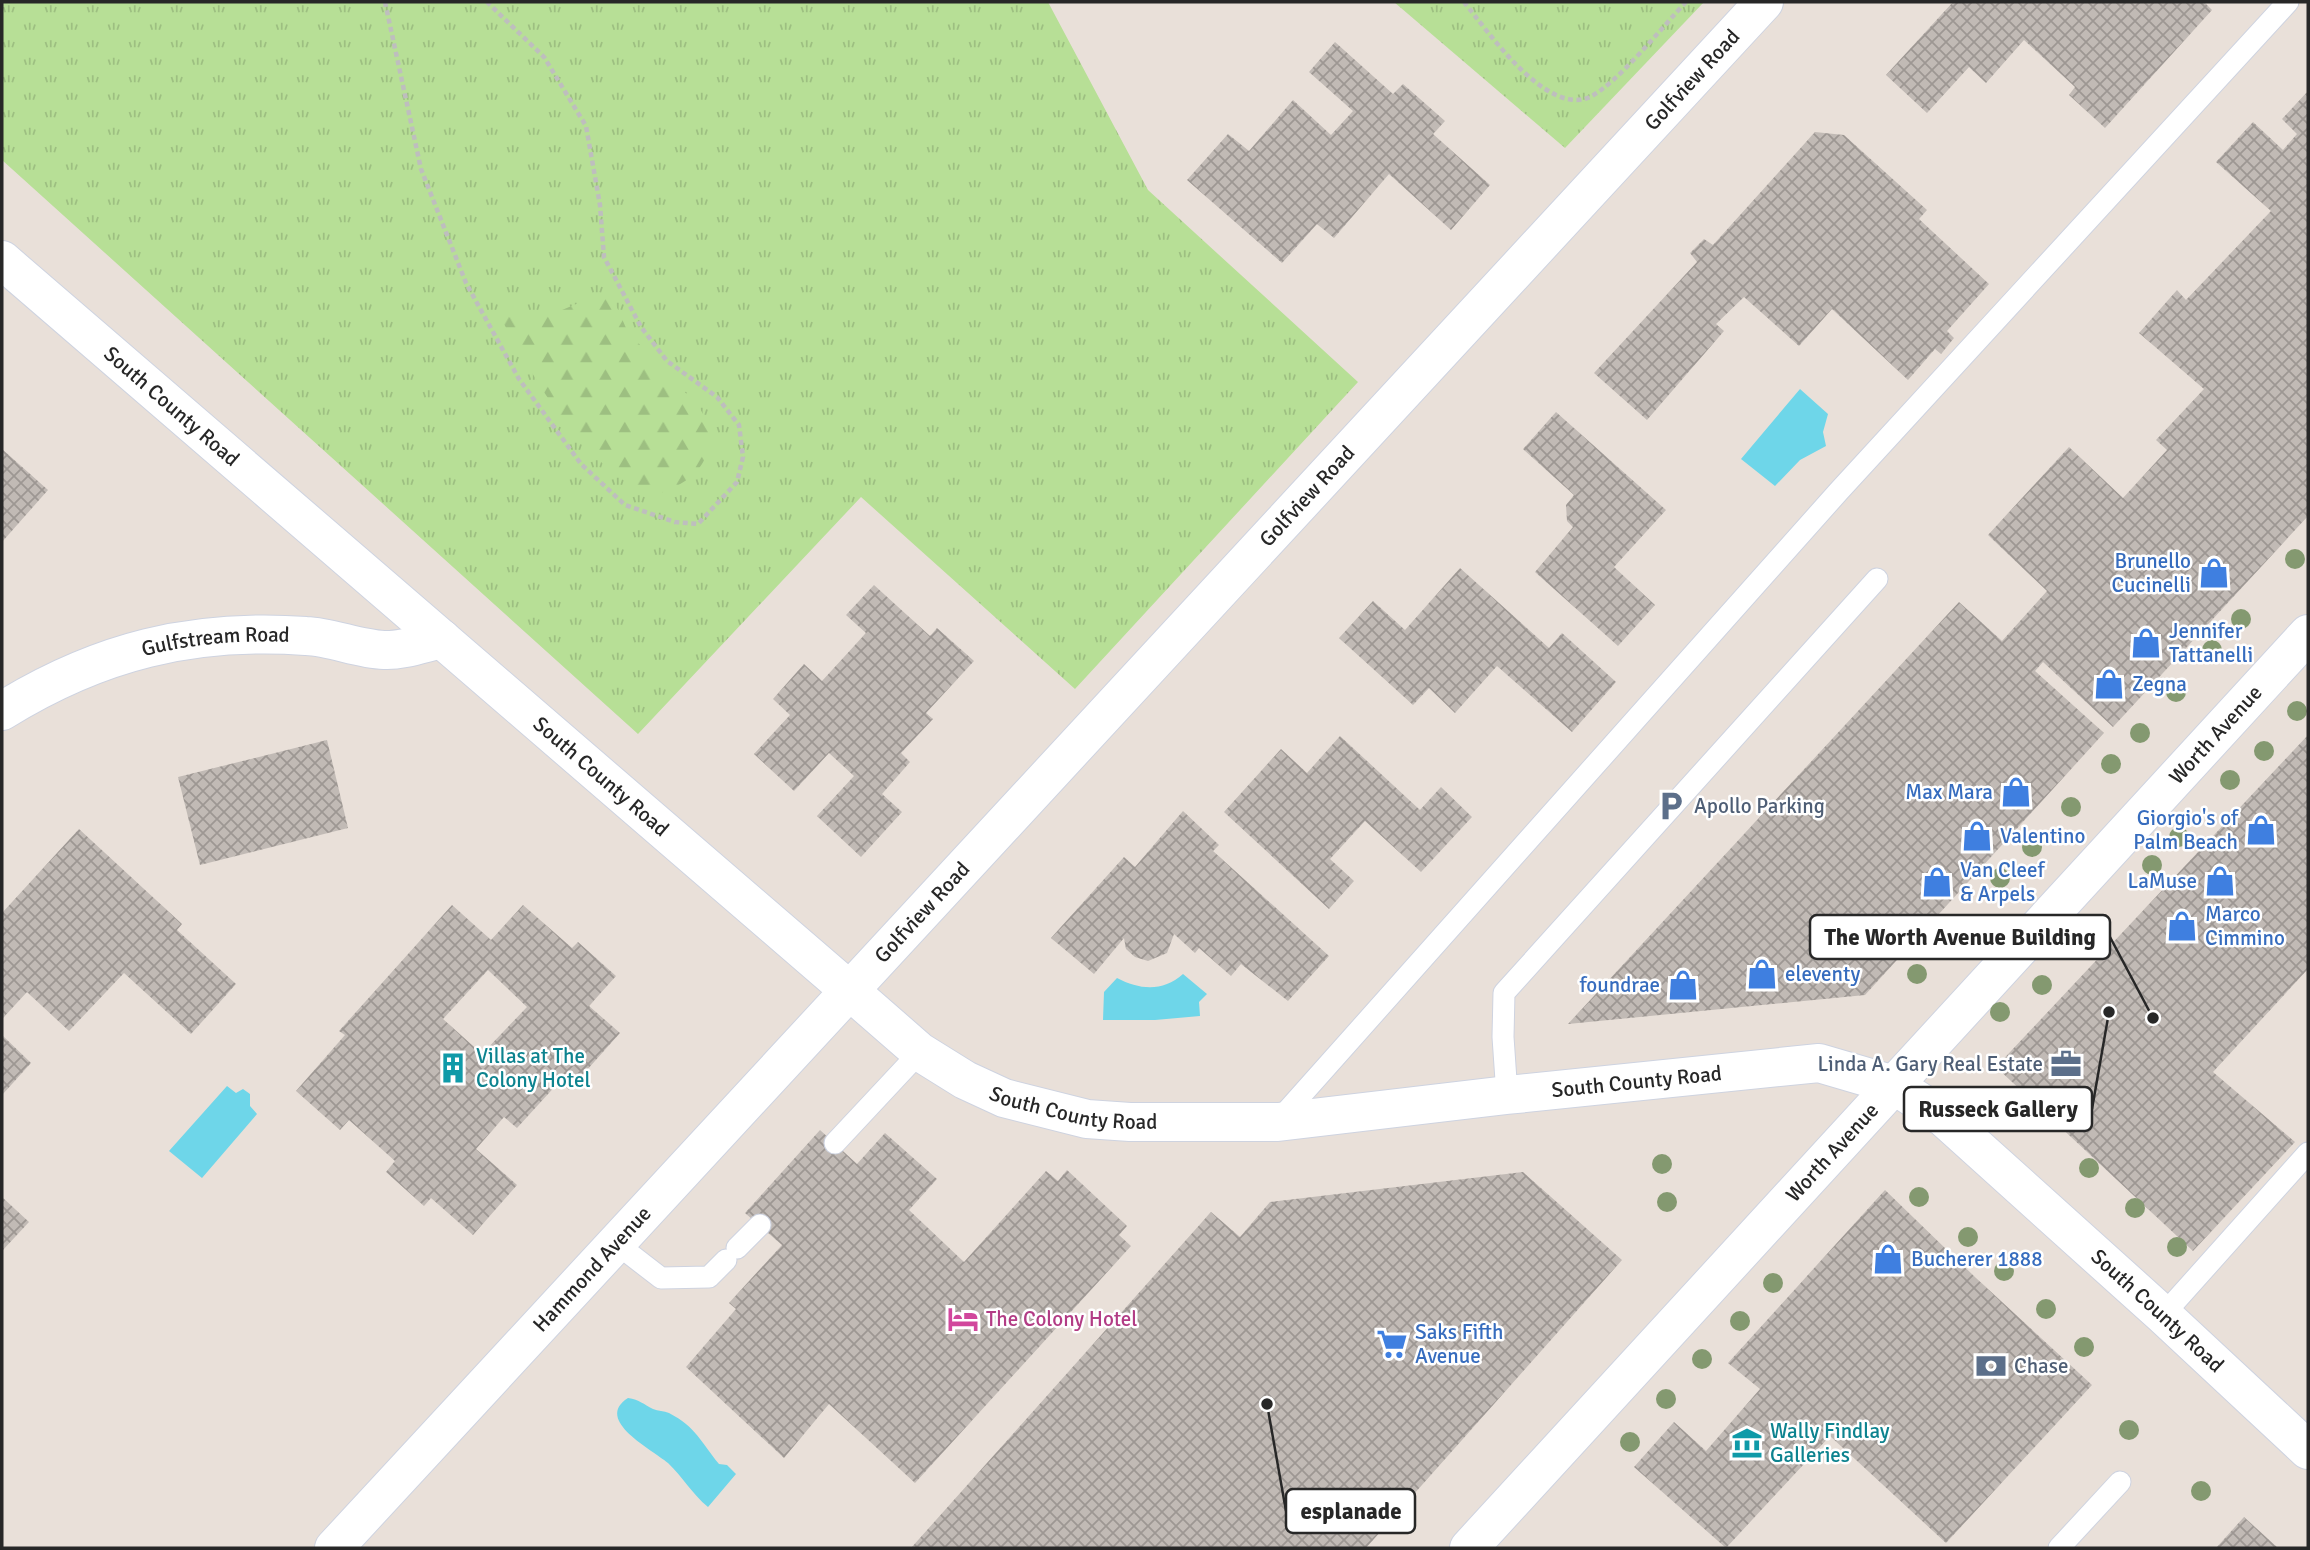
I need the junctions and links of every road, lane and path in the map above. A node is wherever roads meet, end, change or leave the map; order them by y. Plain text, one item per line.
1 (386, 2) edge
2 (487, 2) edge
3 (1464, 2) edge
4 (1686, 2) edge
5 (1763, 2) edge
6 (2288, 2) edge
7 (2, 260) edge
8 (1877, 579) dead end
9 (2308, 634) edge
10 (442, 639) junction
11 (2, 710) edge
12 (850, 991) junction
13 (920, 1052) junction
14 (1894, 1085) junction
15 (1507, 1095) junction
16 (1278, 1122) junction
17 (835, 1143) dead end
18 (2308, 1153) edge
19 (760, 1225) dead end
20 (617, 1244) junction
21 (2163, 1315) junction
22 (2308, 1450) edge
23 (2120, 1482) dead end
24 (1484, 1543) edge
25 (334, 1548) edge
26 (2059, 1548) edge

1 - 2 path
3 - 4 path
5 - 12 street, Golfview Road
6 - 16 lane
7 - 10 street, South County Road
8 - 15 lane
9 - 14 street, Worth Avenue
10 - 11 street, Gulfstream Road
10 - 12 street, South County Road
12 - 13 street, South County Road
12 - 20 street, Hammond Avenue
13 - 16 street, South County Road
13 - 17 lane
14 - 15 street, South County Road
14 - 21 street, South County Road
14 - 24 street, Worth Avenue
15 - 16 street, South County Road
18 - 21 lane
19 - 20 lane
20 - 25 street, Hammond Avenue
21 - 22 street, South County Road
23 - 26 lane

